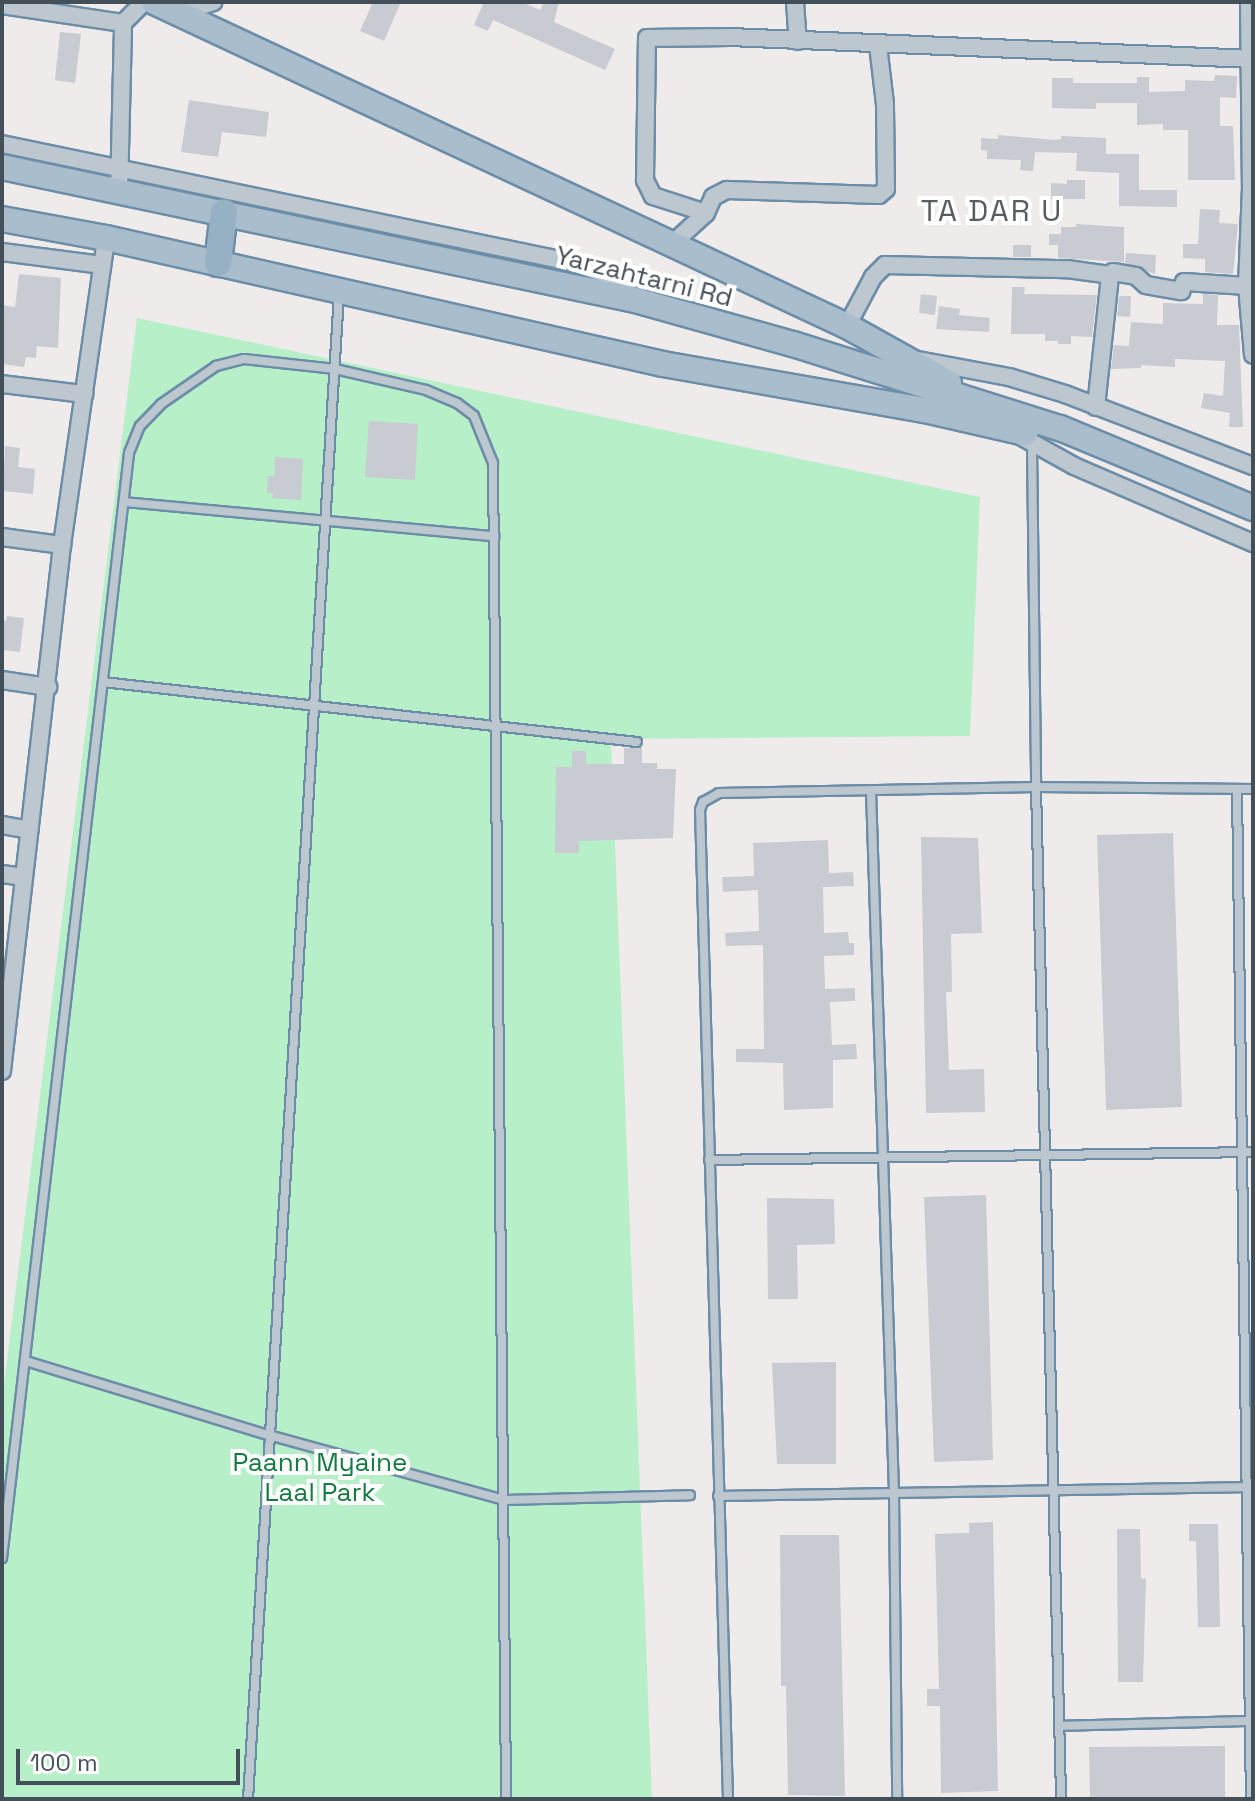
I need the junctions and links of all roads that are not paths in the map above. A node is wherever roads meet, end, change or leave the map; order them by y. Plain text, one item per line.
1 (144, 2) edge
2 (154, 2) edge
3 (213, 2) edge
4 (795, 2) edge
5 (1249, 2) edge
6 (2, 5) edge
7 (178, 13) junction
8 (123, 23) junction
9 (798, 41) junction
10 (878, 45) junction
11 (1251, 59) edge
12 (2, 144) edge
13 (120, 166) junction
14 (2, 167) edge
15 (1252, 187) edge
16 (119, 192) junction
17 (224, 212) junction
18 (706, 213) junction
19 (2, 219) edge
20 (106, 238) junction
21 (672, 244) junction
22 (2, 252) edge
23 (218, 263) junction
24 (102, 265) junction
25 (1110, 275) junction
26 (1247, 286) junction
27 (339, 291) junction
28 (635, 300) junction
29 (1252, 324) edge
30 (847, 326) junction
31 (1253, 355) edge
32 (908, 358) junction
33 (335, 369) junction
34 (2, 384) edge
35 (84, 394) junction
36 (980, 402) junction
37 (1096, 407) junction
38 (1005, 426) junction
39 (1148, 428) junction
40 (1032, 445) junction
41 (1135, 460) junction
42 (1253, 466) edge
43 (124, 502) junction
44 (1253, 508) edge
45 (326, 520) junction
46 (1253, 523) edge
47 (494, 536) junction
48 (2, 537) edge
49 (1253, 543) edge
50 (62, 545) junction
51 (2, 680) edge
52 (103, 682) junction
53 (48, 687) junction
54 (315, 704) junction
55 (496, 725) junction
56 (637, 742) dead end
57 (1036, 787) junction
58 (1237, 789) junction
59 (1253, 789) edge
60 (871, 791) junction
61 (2, 825) edge
62 (30, 830) junction
63 (2, 874) edge
64 (23, 877) junction
65 (6, 1001) edge
66 (2, 1071) edge
67 (1242, 1152) junction
68 (1253, 1152) edge
69 (1045, 1155) junction
70 (884, 1157) junction
71 (709, 1160) junction
72 (26, 1361) junction
73 (272, 1436) junction
74 (1250, 1487) edge
75 (1053, 1490) junction
76 (894, 1493) junction
77 (690, 1495) dead end
78 (718, 1496) junction
79 (505, 1500) junction
80 (2, 1558) edge
81 (1252, 1721) edge
82 (1059, 1726) junction
83 (248, 1799) edge
84 (506, 1799) edge
85 (728, 1799) edge
86 (897, 1799) edge
87 (1061, 1799) edge
88 (1251, 1799) edge

1 - 8 street
2 - 7 main road
3 - 7 street
4 - 9 street
5 - 11 street
6 - 8 street
7 - 21 main road
8 - 13 street
9 - 10 street
9 - 18 street
10 - 11 street
10 - 18 street
11 - 15 street
12 - 13 street
13 - 16 street
13 - 28 street
14 - 16 main road, Yarzahtarni Rd
15 - 26 street
16 - 17 main road, Yarzahtarni Rd
17 - 23 highway
17 - 28 main road, Yarzahtarni Rd
18 - 21 street
19 - 20 main road
20 - 23 main road
20 - 24 street
21 - 30 main road
22 - 24 street
23 - 27 main road
24 - 35 street
25 - 26 street
25 - 30 street
25 - 37 street
26 - 29 street
27 - 33 lane
27 - 38 main road
28 - 36 main road, Yarzahtarni Rd
29 - 31 street
30 - 32 main road
32 - 36 main road
32 - 37 street
33 - 43 lane
33 - 45 lane
33 - 47 lane
34 - 35 street
35 - 50 street
36 - 38 main road
36 - 41 main road, Yarzahtarni Rd
37 - 39 street
38 - 40 street
38 - 46 main road
39 - 41 street
39 - 42 street
40 - 49 street
40 - 57 lane
41 - 44 main road, Yarzahtarni Rd
43 - 45 lane
43 - 52 lane
45 - 47 lane
45 - 54 lane
47 - 55 lane
48 - 50 street
50 - 53 street
51 - 53 street
52 - 54 lane
52 - 72 lane
53 - 62 street
54 - 55 lane
54 - 73 lane
55 - 56 lane
55 - 79 lane
57 - 58 lane
57 - 60 lane
57 - 69 lane
58 - 59 lane
58 - 67 lane
60 - 70 lane
60 - 71 lane
61 - 62 street
62 - 64 street
63 - 64 street
64 - 65 street
65 - 66 street
67 - 68 lane
67 - 69 lane
67 - 74 lane
69 - 70 lane
69 - 75 lane
70 - 71 lane
70 - 76 lane
71 - 78 lane
72 - 73 lane
72 - 80 lane
73 - 79 lane
73 - 83 lane
74 - 75 lane
74 - 81 lane
75 - 76 lane
75 - 82 lane
76 - 78 lane
76 - 86 lane
77 - 79 lane
78 - 85 lane
79 - 84 lane
81 - 82 lane
81 - 88 lane
82 - 87 lane

